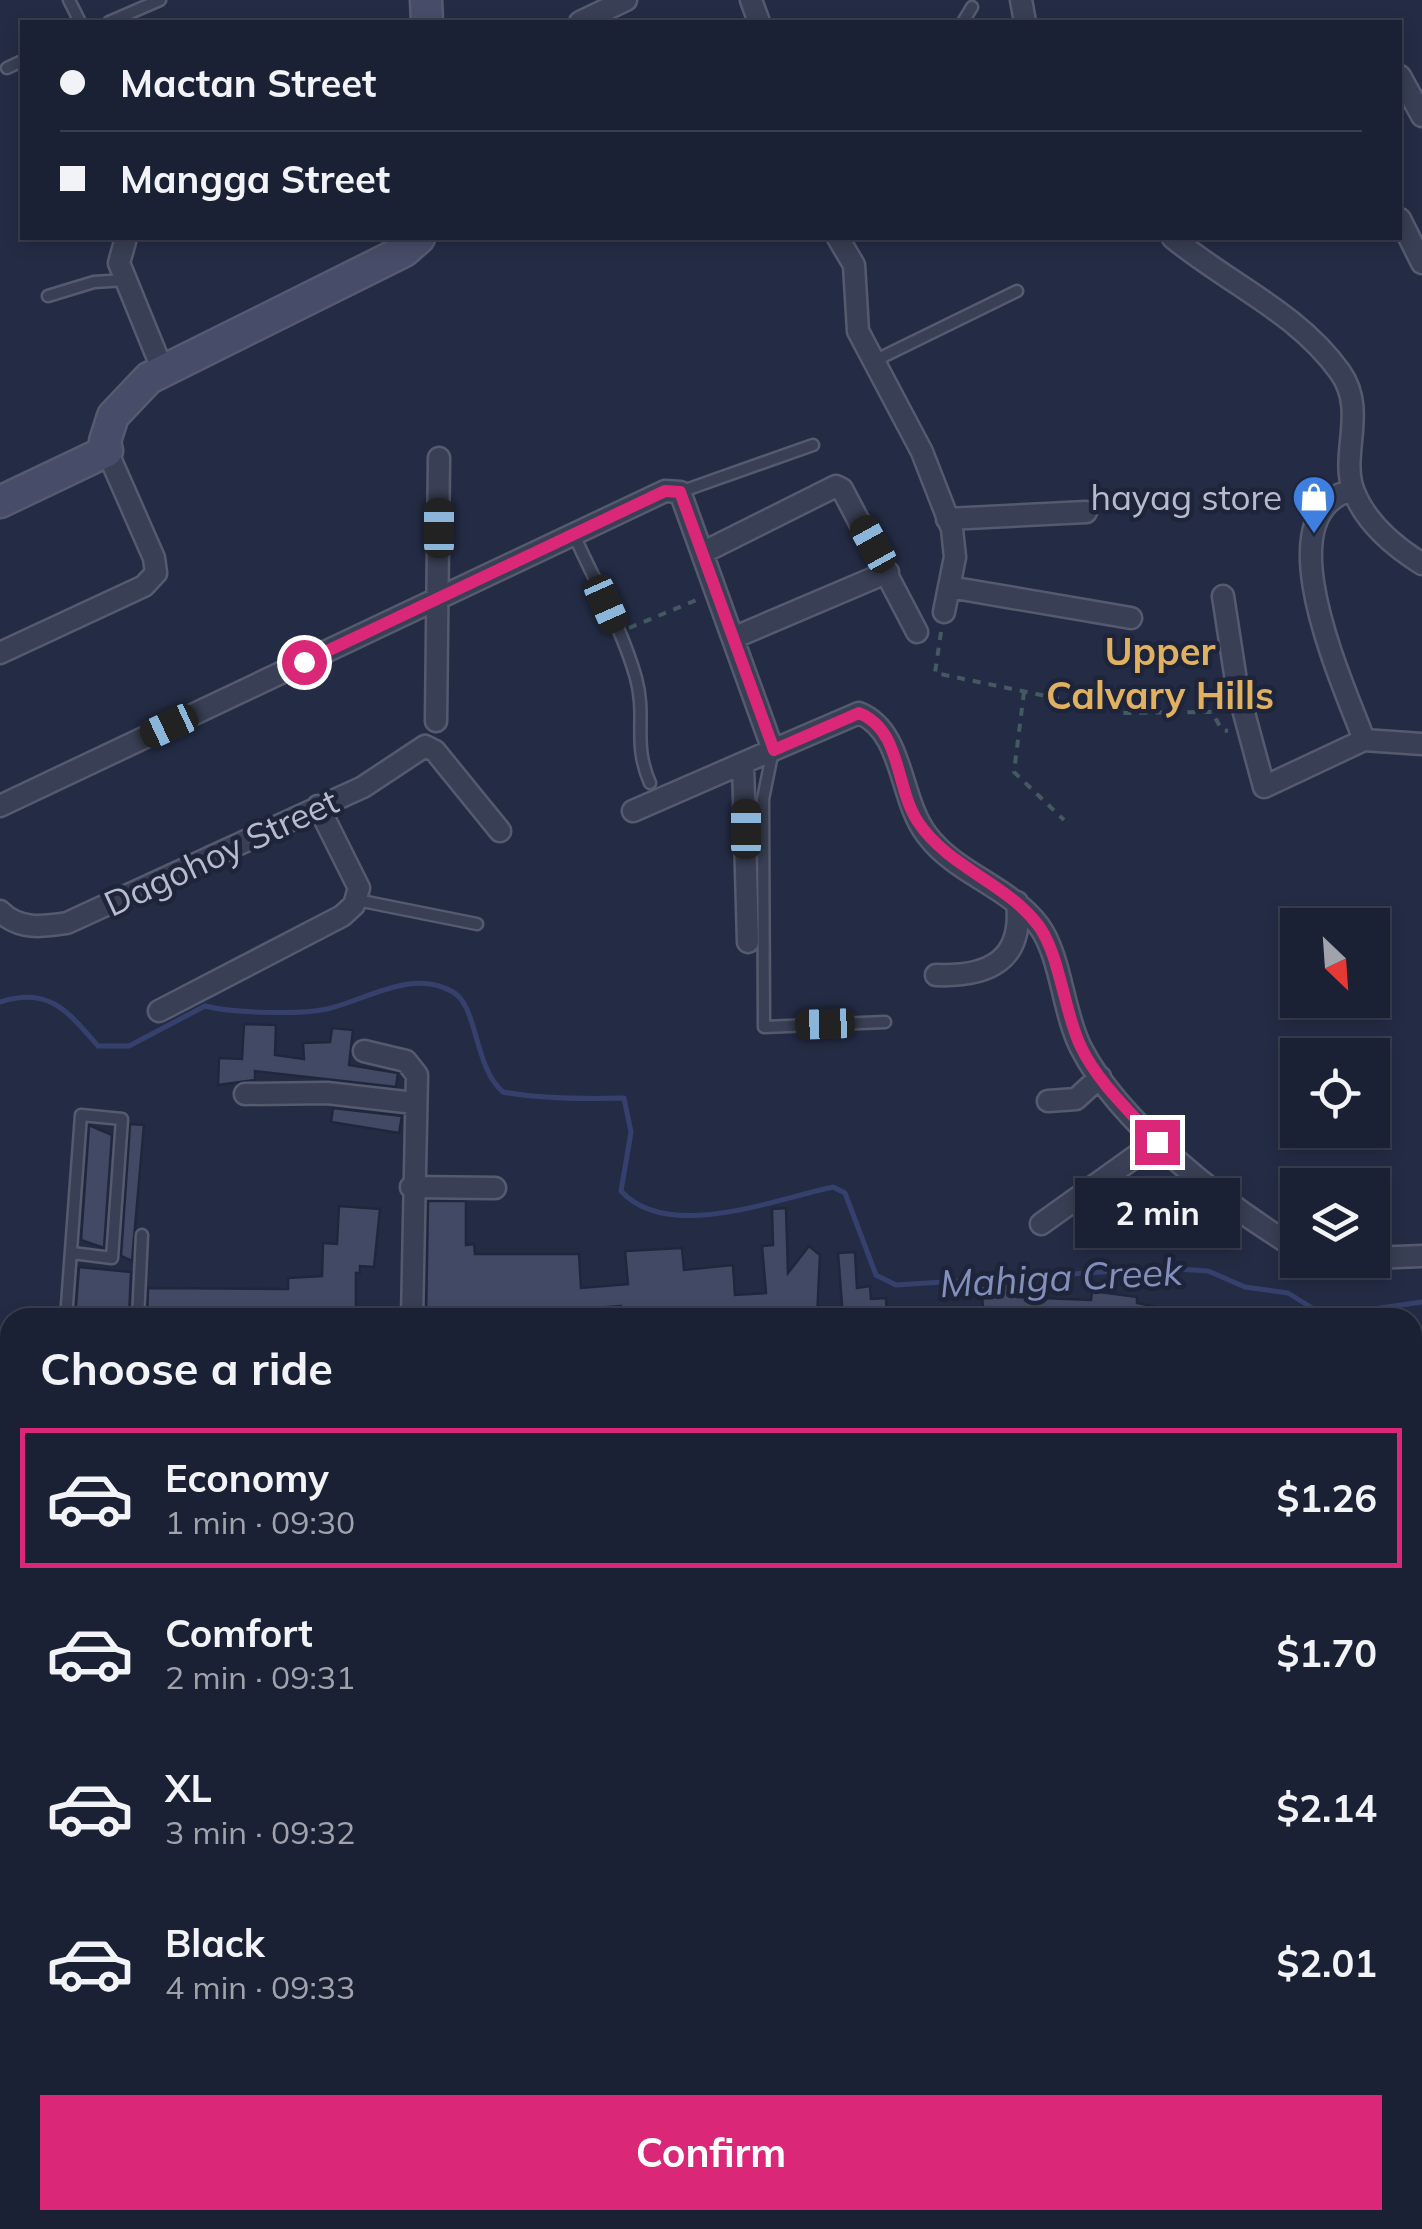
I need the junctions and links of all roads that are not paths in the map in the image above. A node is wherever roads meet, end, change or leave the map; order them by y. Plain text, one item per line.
1 (160, 0) edge
2 (626, 0) edge
3 (972, 7) dead end
4 (593, 15) edge
5 (114, 20) edge
6 (963, 20) edge
7 (20, 62) edge
8 (7, 68) dead end
9 (1402, 80) edge
10 (1422, 116) edge
11 (1402, 223) edge
12 (125, 240) edge
13 (417, 240) edge
14 (839, 240) edge
15 (1176, 240) edge
16 (1422, 263) edge
17 (126, 280) junction
18 (1016, 291) dead end
19 (48, 296) dead end
20 (870, 362) junction
21 (164, 371) junction
22 (813, 445) dead end
23 (107, 451) junction
24 (439, 458) dead end
25 (1352, 490) junction
26 (680, 492) junction
27 (0, 502) edge
28 (1086, 512) dead end
29 (948, 519) junction
30 (573, 533) junction
31 (704, 552) junction
32 (1422, 564) edge
33 (888, 572) junction
34 (949, 587) junction
35 (1224, 596) dead end
36 (439, 598) junction
37 (944, 612) road end
38 (1132, 618) dead end
39 (917, 632) dead end
40 (733, 638) junction
41 (0, 653) edge
42 (436, 721) dead end
43 (1364, 740) junction
44 (1422, 744) edge
45 (774, 750) junction
46 (743, 764) junction
47 (650, 783) dead end
48 (0, 806) edge
49 (318, 806) junction
50 (632, 811) dead end
51 (500, 831) dead end
52 (357, 900) junction
53 (1018, 902) junction
54 (0, 911) edge
55 (477, 924) dead end
56 (748, 942) dead end
57 (936, 975) dead end
58 (160, 1012) dead end
59 (885, 1022) dead end
60 (364, 1051) dead end
61 (1100, 1077) junction
62 (245, 1094) dead end
63 (1048, 1101) dead end
64 (414, 1103) junction
65 (1157, 1142) junction
66 (1196, 1174) junction
67 (411, 1187) junction
68 (495, 1188) dead end
69 (1134, 1201) dead end
70 (1041, 1224) dead end
71 (142, 1236) dead end
72 (1280, 1236) edge
73 (72, 1254) junction
74 (1422, 1256) edge
75 (1390, 1257) edge
76 (67, 1308) edge
77 (138, 1308) edge
78 (412, 1308) edge
79 (0, 2036) edge
80 (0, 2092) edge

1 - 5 lane
2 - 4 street
3 - 6 lane
7 - 8 lane
9 - 10 street
11 - 16 street
12 - 17 street
13 - 21 street
14 - 20 street
15 - 25 street
17 - 19 lane
17 - 21 street
18 - 20 lane
20 - 29 street
21 - 23 street
22 - 26 lane
23 - 27 street
23 - 41 street
24 - 36 street
25 - 32 street
25 - 43 street
26 - 30 street
26 - 31 street
28 - 29 street
29 - 34 street
30 - 36 street
30 - 47 lane
31 - 33 street
31 - 40 street
33 - 39 street
33 - 40 street
34 - 37 street
34 - 38 street
35 - 43 street
36 - 42 street
36 - 48 street
40 - 45 street
43 - 44 street
45 - 46 street
45 - 53 street
45 - 59 lane
46 - 50 street
46 - 56 street
49 - 51 street, Dagohoy Street
49 - 52 street
49 - 54 street, Dagohoy Street
52 - 55 lane
52 - 58 street
53 - 57 street
53 - 61 street
60 - 64 street
61 - 63 street
61 - 65 street
62 - 64 street
64 - 67 street
65 - 66 street
65 - 70 street
66 - 69 lane
66 - 72 street
67 - 68 street
67 - 78 street
71 - 77 lane
73 - 73 lane
73 - 76 lane
74 - 75 street
79 - 80 lane

